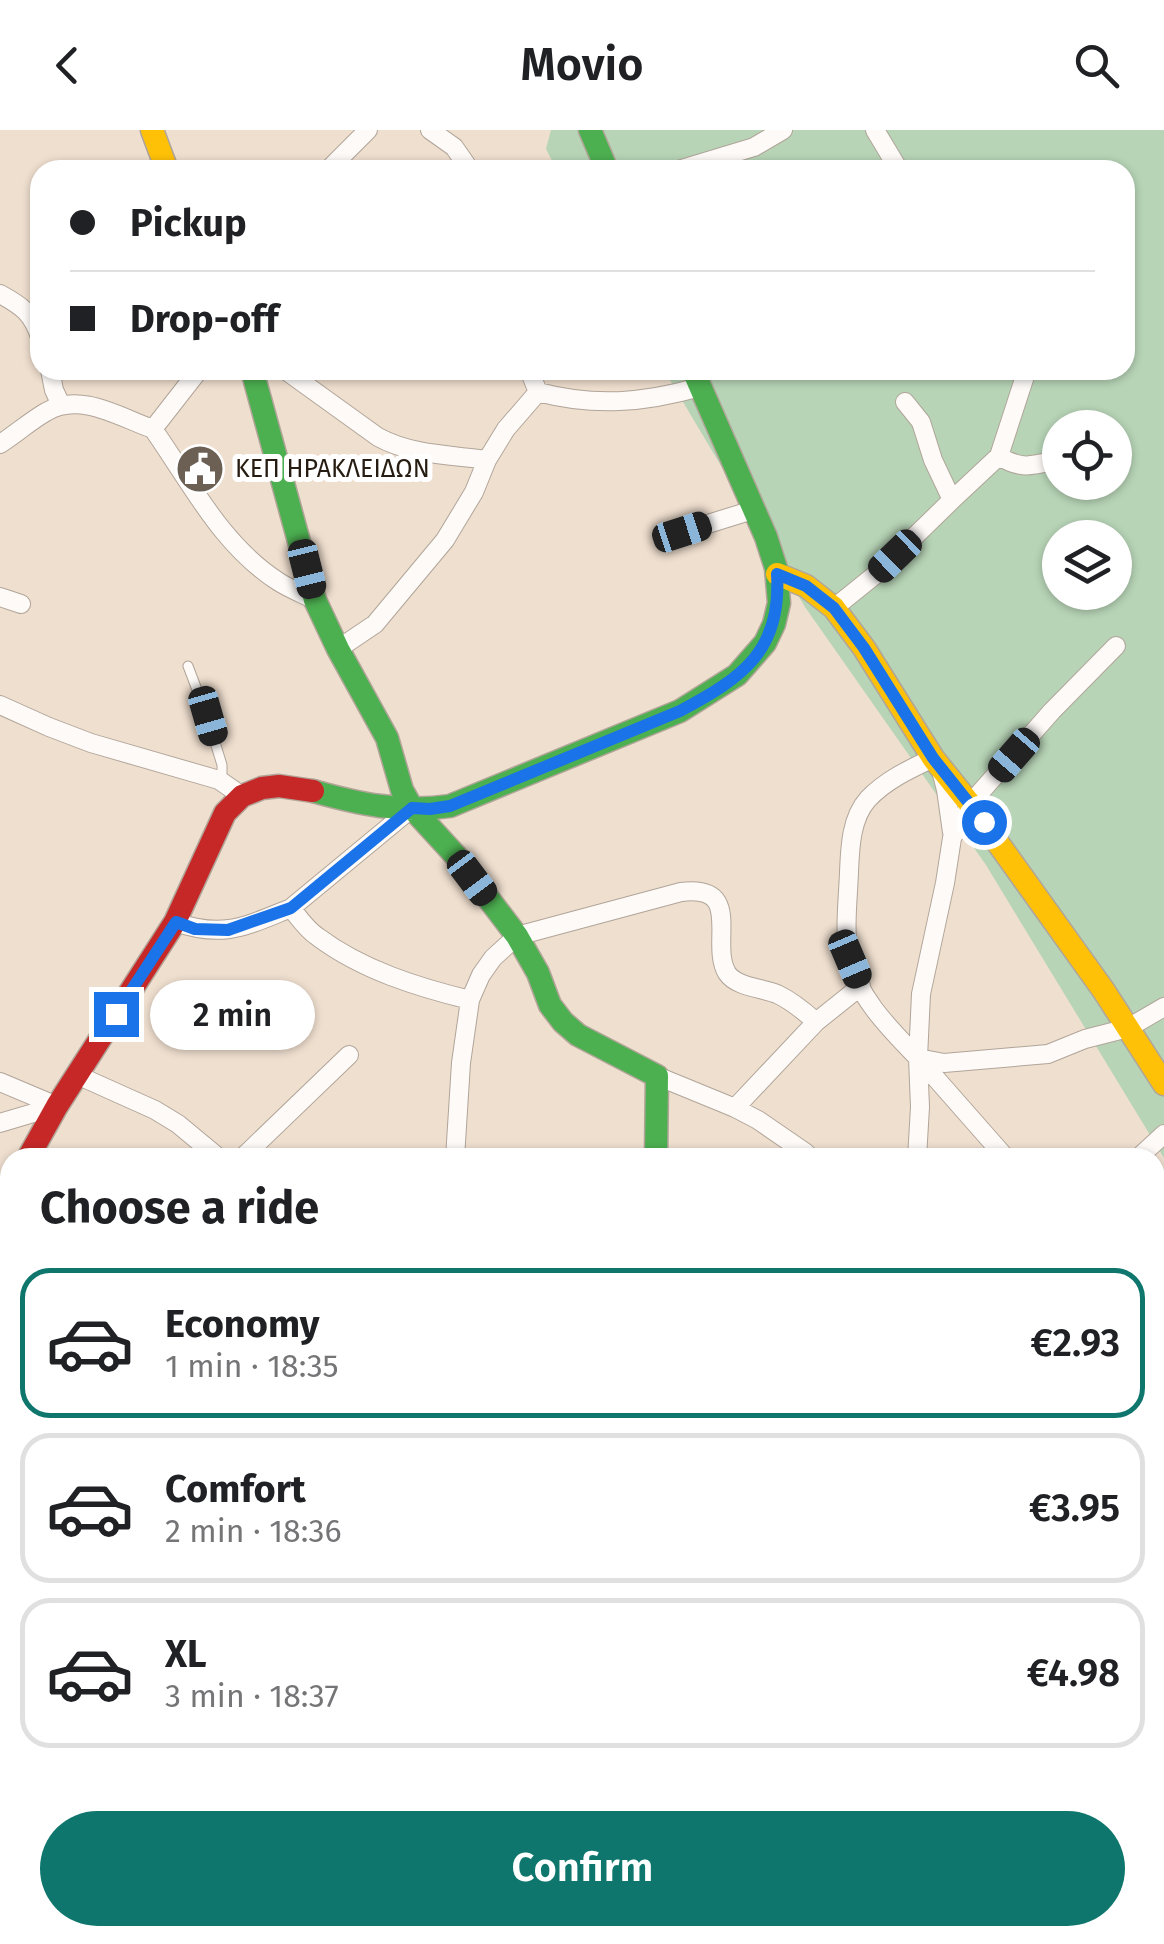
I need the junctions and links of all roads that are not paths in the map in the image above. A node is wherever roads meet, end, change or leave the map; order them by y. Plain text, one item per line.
1 (152, 130) edge
2 (368, 130) edge
3 (430, 130) edge
4 (590, 130) edge
5 (783, 130) edge
6 (874, 130) edge
7 (163, 160) edge
8 (338, 160) edge
9 (463, 160) edge
10 (604, 160) edge
11 (711, 160) edge
12 (892, 160) edge
13 (0, 294) edge
14 (30, 315) edge
15 (52, 380) edge
16 (191, 380) edge
17 (255, 380) edge
18 (299, 380) edge
19 (533, 380) edge
20 (694, 380) edge
21 (696, 380) edge
22 (1024, 380) edge
23 (538, 392) junction
24 (905, 402) dead end
25 (61, 406) junction
26 (154, 429) junction
27 (0, 444) edge
28 (999, 456) junction
29 (488, 460) junction
30 (1042, 463) edge
31 (952, 500) junction
32 (753, 510) junction
33 (682, 532) dead end
34 (777, 574) junction
35 (0, 597) edge
36 (315, 600) junction
37 (21, 604) dead end
38 (834, 608) junction
39 (1116, 646) dead end
40 (338, 649) junction
41 (188, 666) dead end
42 (0, 705) edge
43 (936, 762) junction
44 (219, 780) junction
45 (242, 796) junction
46 (970, 804) junction
47 (412, 808) junction
48 (952, 838) junction
49 (291, 908) junction
50 (176, 922) junction
51 (517, 936) junction
52 (861, 986) junction
53 (470, 1000) junction
54 (1164, 1007) edge
55 (816, 1022) junction
56 (1128, 1028) junction
57 (349, 1055) dead end
58 (918, 1058) junction
59 (77, 1075) junction
60 (657, 1076) junction
61 (0, 1082) edge
62 (1164, 1084) edge
63 (57, 1106) junction
64 (735, 1108) junction
65 (0, 1122) edge
66 (34, 1148) edge
67 (207, 1148) edge
68 (252, 1148) edge
69 (456, 1148) edge
70 (656, 1148) edge
71 (799, 1148) edge
72 (918, 1148) edge
73 (997, 1148) edge

1 - 7 street
2 - 8 street
3 - 9 street
4 - 10 street
5 - 11 street
6 - 12 street
13 - 14 street
15 - 25 street
16 - 26 street
17 - 36 street
18 - 29 street
19 - 23 street
20 - 23 street
21 - 32 street
22 - 28 street
23 - 29 street
24 - 31 street
25 - 26 street
25 - 27 street
26 - 36 street
28 - 30 street
28 - 31 street
29 - 40 street
31 - 38 street
32 - 33 street
32 - 34 street
34 - 38 street
34 - 47 street
35 - 37 street
36 - 40 street
38 - 43 street
39 - 46 street
40 - 47 street
41 - 44 lane
42 - 44 street
43 - 46 street
43 - 48 street
43 - 52 street
44 - 45 street
45 - 47 street
45 - 50 street
46 - 48 street
46 - 56 street
47 - 49 street
47 - 51 street
48 - 58 street
49 - 50 street
49 - 53 street
50 - 59 street
51 - 53 street
51 - 55 street
51 - 60 street
52 - 55 street
52 - 58 street
53 - 69 street
54 - 56 street
55 - 64 street
56 - 58 street
56 - 62 street
57 - 68 street
58 - 72 street
58 - 73 street
59 - 63 street
59 - 67 street
60 - 64 street
60 - 70 street
61 - 63 street
63 - 65 street
63 - 66 street
64 - 71 street

